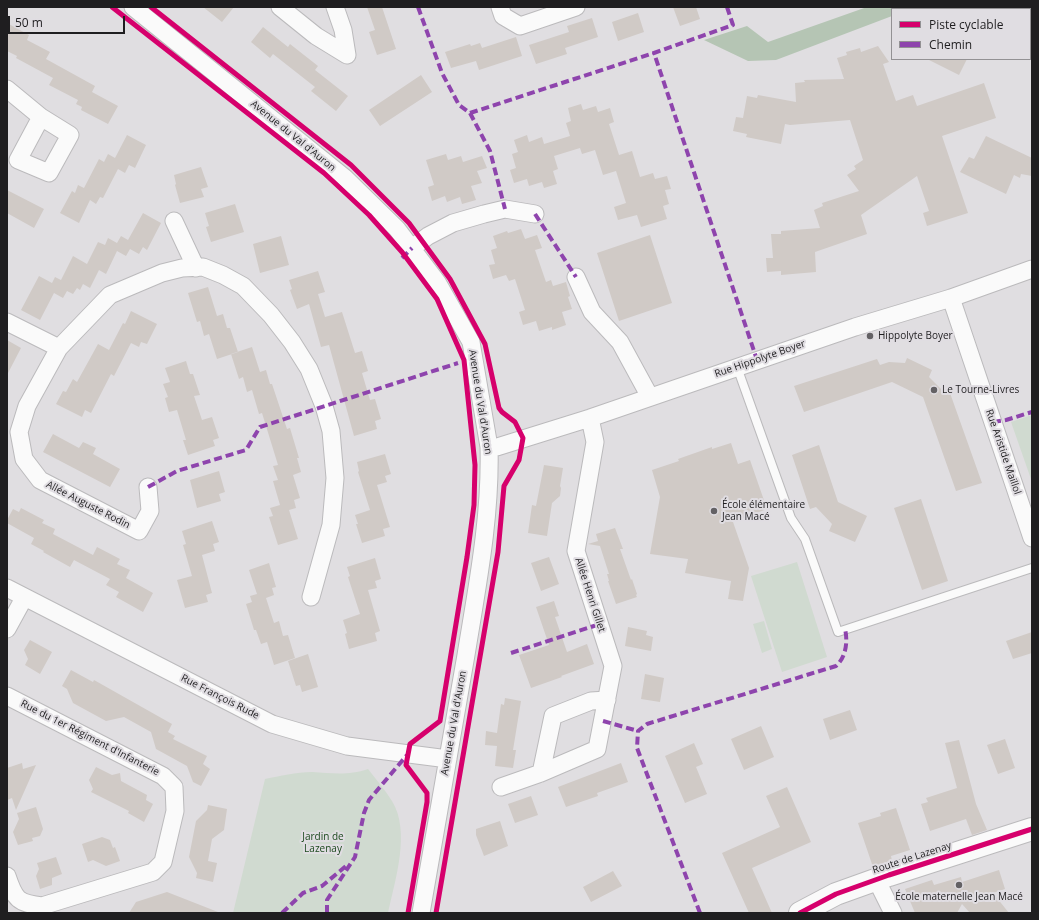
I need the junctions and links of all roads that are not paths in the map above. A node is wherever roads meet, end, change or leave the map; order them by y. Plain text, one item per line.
1 (133, 7) edge
2 (280, 7) edge
3 (335, 7) edge
4 (500, 7) edge
5 (576, 7) edge
6 (7, 89) edge
7 (40, 117) dead end
8 (535, 214) dead end
9 (174, 221) dead end
10 (412, 248) junction
11 (196, 268) junction
12 (1032, 269) edge
13 (576, 277) dead end
14 (951, 298) junction
15 (7, 322) edge
16 (59, 348) junction
17 (737, 367) junction
18 (650, 397) junction
19 (590, 418) junction
20 (489, 448) junction
21 (148, 487) dead end
22 (1031, 532) edge
23 (1032, 568) edge
24 (7, 588) edge
25 (311, 597) dead end
26 (24, 598) junction
27 (7, 629) edge
28 (7, 696) edge
29 (607, 700) junction
30 (448, 760) junction
31 (541, 773) junction
32 (501, 787) dead end
33 (1032, 829) edge
34 (7, 876) edge
35 (876, 879) junction
36 (421, 913) edge
37 (800, 913) edge
38 (893, 913) edge

1 - 10 street, Avenue du Val d'Auron
2 - 3 street
4 - 5 street
6 - 7 street
8 - 10 street
9 - 11 street
10 - 20 street, Avenue du Val d'Auron
11 - 16 street, Allée Auguste Rodin
11 - 25 street, Allée Auguste Rodin
12 - 14 street, Rue Hippolyte Boyer
13 - 18 street
14 - 17 street, Rue Hippolyte Boyer
14 - 22 street, Rue Aristide Maillol
15 - 16 street
16 - 21 street, Allée Auguste Rodin
17 - 18 street, Rue Hippolyte Boyer
17 - 23 lane
18 - 19 street, Rue Hippolyte Boyer
19 - 20 street, Rue Hippolyte Boyer
19 - 29 street, Allée Henri Gillet
20 - 30 street, Avenue du Val d'Auron
24 - 26 street, Rue François Rude
26 - 27 street
26 - 30 street, Rue François Rude
28 - 34 street, Rue du 1er Régiment d'Infanterie
29 - 31 street, Allée Henri Gillet
29 - 31 street
30 - 36 street, Avenue du Val d'Auron
31 - 32 street, Allée Henri Gillet
33 - 35 street, Route de Lazenay
35 - 37 street, Route de Lazenay
35 - 38 street

